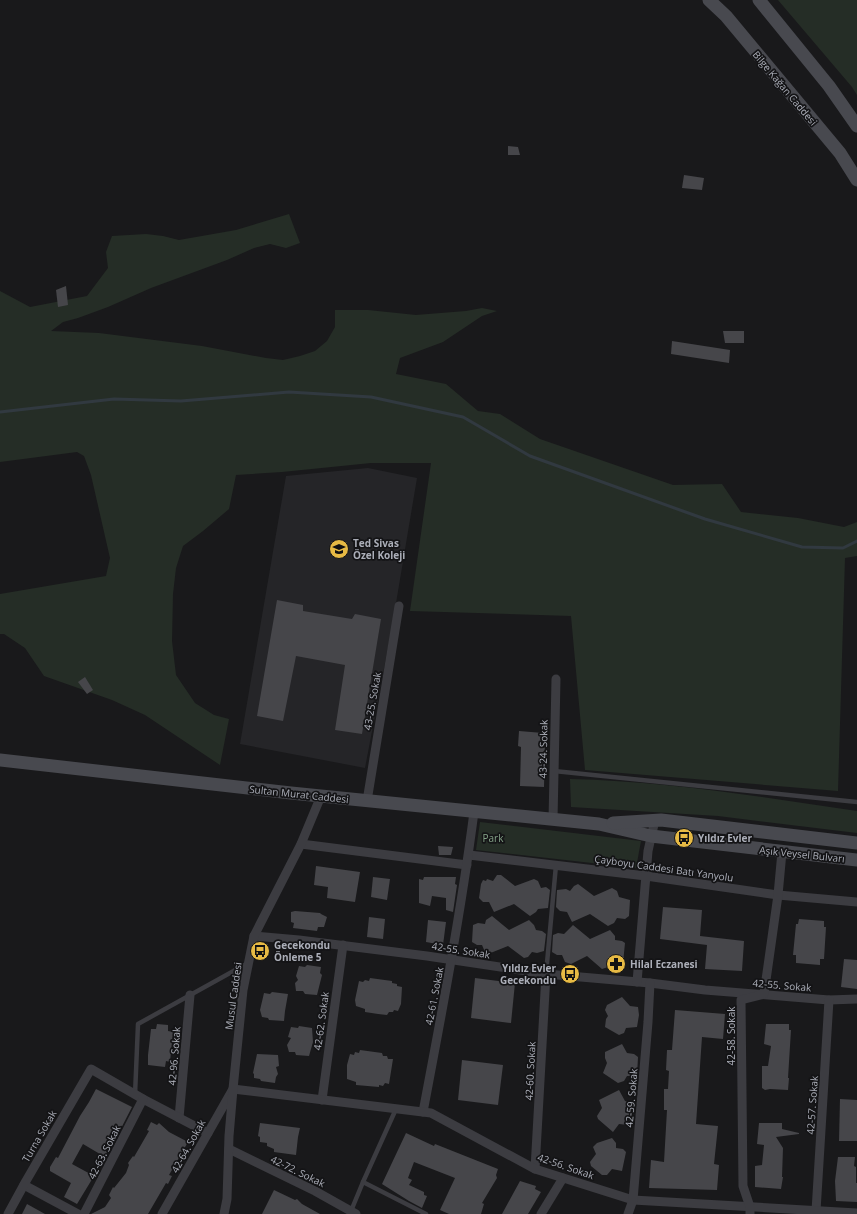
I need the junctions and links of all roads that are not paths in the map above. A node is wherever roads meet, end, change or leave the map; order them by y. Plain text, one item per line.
1 (709, 0) edge
2 (759, 0) edge
3 (857, 126) edge
4 (857, 180) edge
5 (400, 606) dead end
6 (556, 679) dead end
7 (0, 760) edge
8 (554, 771) junction
9 (321, 796) junction
10 (367, 801) junction
11 (857, 802) edge
12 (474, 812) junction
13 (553, 820) junction
14 (655, 820) junction
15 (599, 824) junction
16 (651, 836) junction
17 (857, 843) edge
18 (301, 844) junction
19 (782, 852) junction
20 (468, 855) junction
21 (857, 860) edge
22 (467, 865) junction
23 (556, 865) junction
24 (646, 876) junction
25 (778, 895) junction
26 (857, 902) edge
27 (254, 936) junction
28 (342, 946) junction
29 (452, 960) junction
30 (248, 963) junction
31 (546, 974) junction
32 (637, 982) junction
33 (650, 983) junction
34 (764, 994) junction
35 (190, 995) junction
36 (857, 999) edge
37 (829, 1000) junction
38 (233, 1088) junction
39 (139, 1097) junction
40 (322, 1100) junction
41 (396, 1109) junction
42 (423, 1112) junction
43 (179, 1118) junction
44 (208, 1133) junction
45 (229, 1149) junction
46 (536, 1168) junction
47 (563, 1178) junction
48 (363, 1182) junction
49 (24, 1185) junction
50 (633, 1200) junction
51 (750, 1210) edge
52 (816, 1211) junction
53 (354, 1213) edge
54 (857, 1213) edge
55 (8, 1214) edge
56 (78, 1214) edge
57 (84, 1214) edge
58 (162, 1214) edge
59 (225, 1214) edge
60 (426, 1214) edge
61 (541, 1214) edge
62 (628, 1214) edge

1 - 4 street, Bilge Kağan Caddesi
2 - 3 street
5 - 10 street, 43-25. Sokak
6 - 8 street, 43-24. Sokak
7 - 9 street, Sultan Murat Caddesi
8 - 11 lane
8 - 13 street, 43-24. Sokak
9 - 10 street, Sultan Murat Caddesi
9 - 18 street, Musul Caddesi
10 - 12 street, Sultan Murat Caddesi
12 - 13 street, Sultan Murat Caddesi
12 - 20 street, 42-61. Sokak
13 - 15 street, Sultan Murat Caddesi
14 - 15 street, Aşık Veysel Bulvarı
14 - 16 street
14 - 17 street, Aşık Veysel Bulvarı
15 - 16 street, Aşık Veysel Bulvarı
16 - 19 street, Aşık Veysel Bulvarı
16 - 24 street
18 - 22 street
18 - 27 street, Musul Caddesi
19 - 21 street, Aşık Veysel Bulvarı
19 - 25 street
20 - 22 street, 42-61. Sokak
20 - 23 street, Çayboyu Caddesi Batı Yanyolu
22 - 29 street, 42-61. Sokak
23 - 24 street, Çayboyu Caddesi Batı Yanyolu
23 - 31 lane
24 - 25 street, Çayboyu Caddesi Batı Yanyolu
24 - 32 street
25 - 26 street, Çayboyu Caddesi Batı Yanyolu
25 - 34 street
27 - 28 street, 42-55. Sokak
27 - 30 street, Musul Caddesi
28 - 29 street, 42-55. Sokak
28 - 40 street, 42-62. Sokak
29 - 31 street, 42-55. Sokak
29 - 42 street, 42-61. Sokak
30 - 35 lane
30 - 38 street, Musul Caddesi
31 - 32 street, 42-55. Sokak
31 - 46 street, 42-60. Sokak
32 - 33 street, 42-55. Sokak
33 - 34 street, 42-55. Sokak
33 - 50 street, 42-59. Sokak
34 - 37 street, 42-55. Sokak
34 - 51 street, 42-58. Sokak
35 - 39 lane
35 - 43 street, 42-96. Sokak
36 - 37 street, 42-55. Sokak
37 - 52 street, 42-57. Sokak
38 - 40 street, 42-56. Sokak
38 - 44 street, 42-64. Sokak
38 - 45 street, Musul Caddesi
39 - 43 street
39 - 49 street, Turna Sokak
39 - 57 street, 42-63. Sokak
40 - 41 street, 42-56. Sokak
41 - 42 street, 42-56. Sokak
41 - 48 lane
42 - 46 street, 42-56. Sokak
43 - 44 street
44 - 58 street, 42-64. Sokak
45 - 53 street, 42-72. Sokak
45 - 59 street, Musul Caddesi
46 - 47 street, 42-56. Sokak
47 - 50 street, 42-56. Sokak
47 - 61 street
48 - 53 lane
48 - 60 lane
49 - 55 street, Turna Sokak
49 - 56 street
50 - 51 street, 42-56. Sokak
50 - 62 street, 42-59. Sokak
51 - 52 street, 42-56. Sokak
52 - 54 street, 42-56. Sokak

